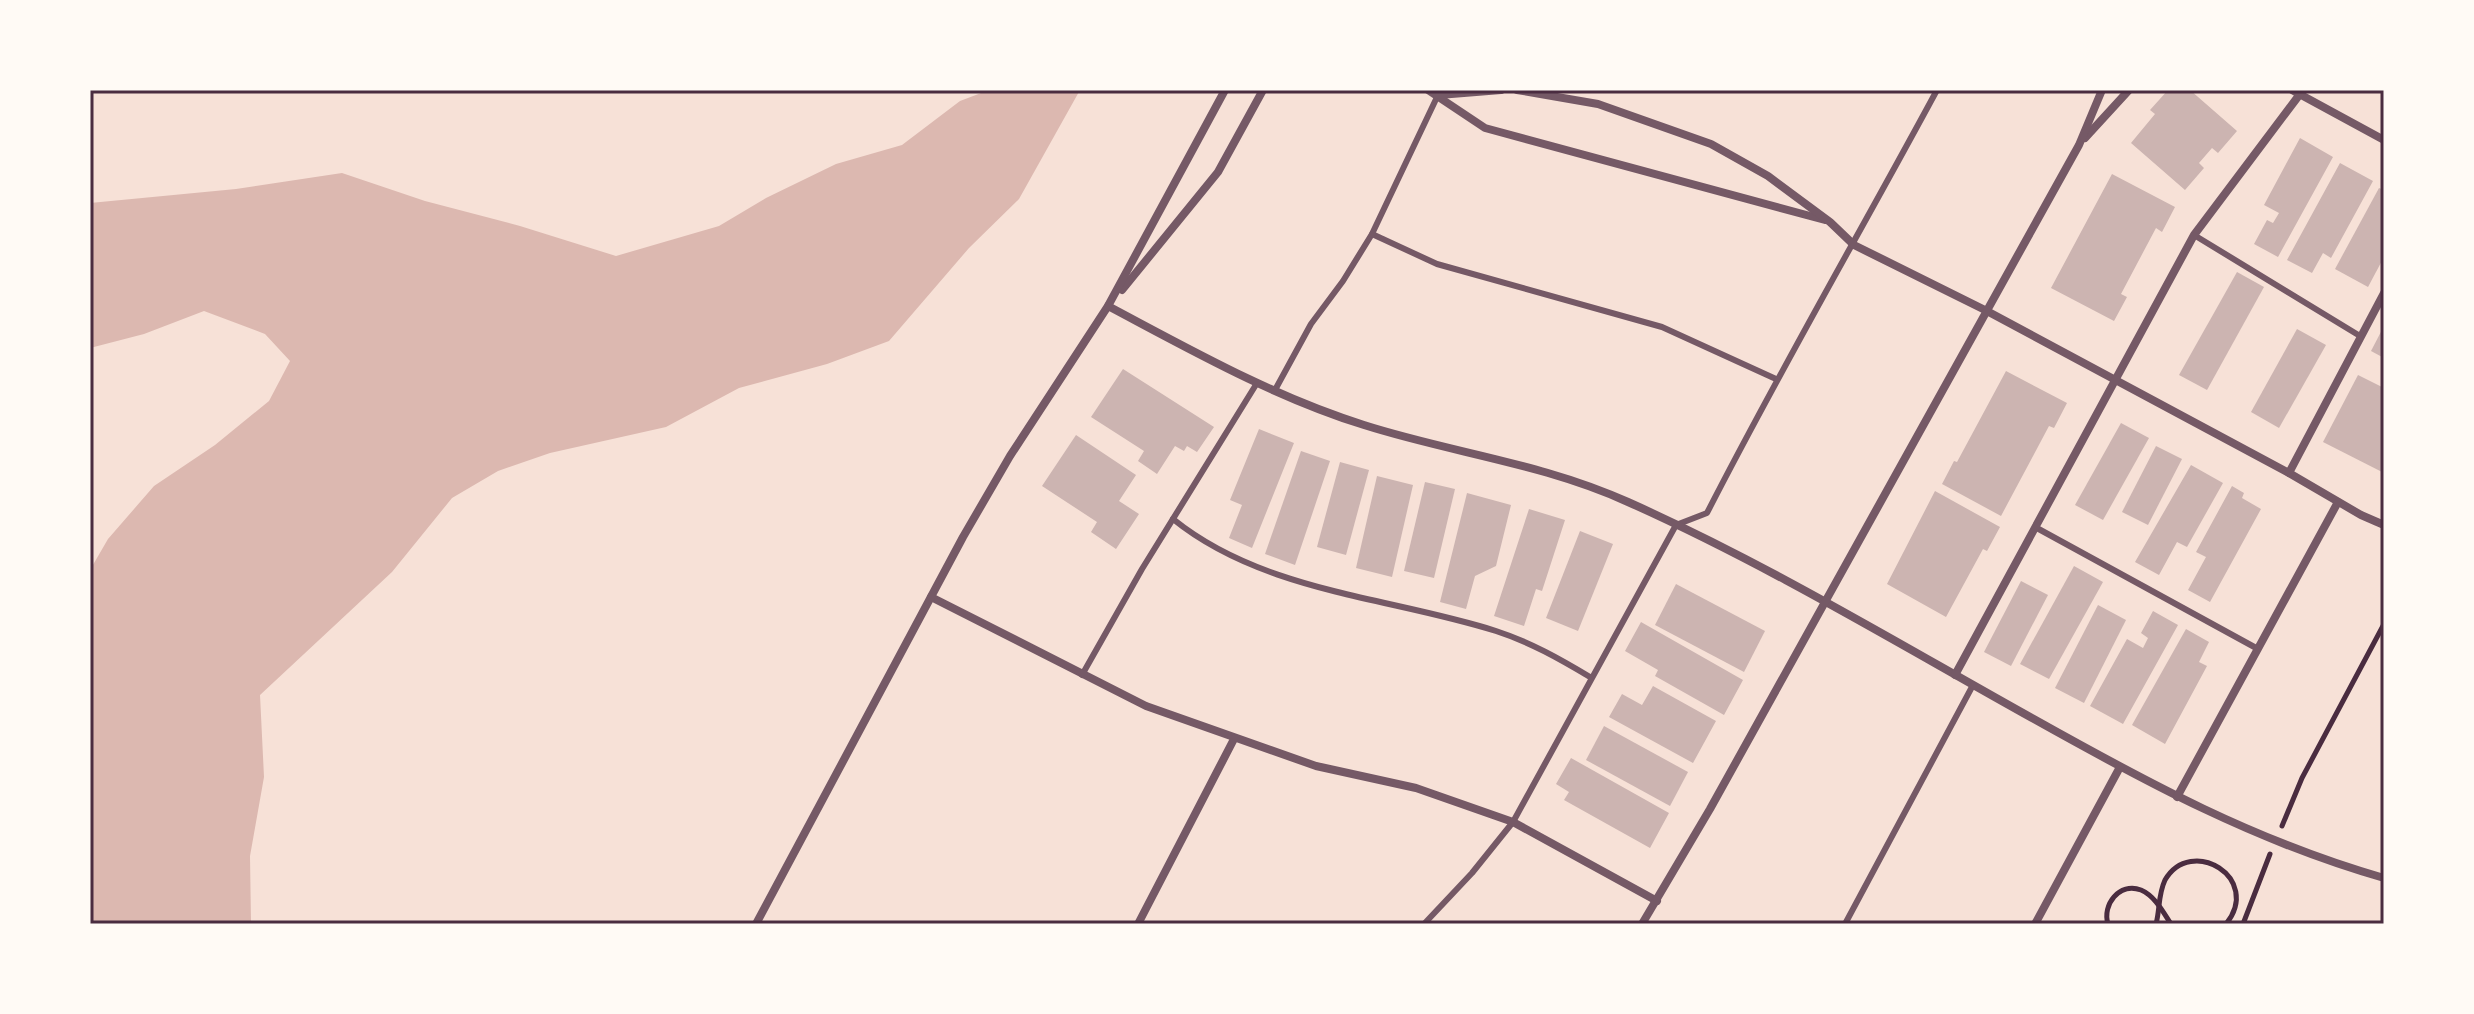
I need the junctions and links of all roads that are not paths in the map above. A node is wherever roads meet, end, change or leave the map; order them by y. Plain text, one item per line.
1 (1225, 90) edge
2 (1263, 90) edge
3 (1428, 90) edge
4 (1501, 90) edge
5 (1517, 90) edge
6 (1936, 90) edge
7 (2102, 90) edge
8 (2129, 90) edge
9 (1442, 92) edge
10 (2299, 92) edge
11 (2384, 140) edge
12 (2079, 145) junction
13 (1830, 222) junction
14 (1372, 234) junction
15 (2194, 235) junction
16 (1854, 245) junction
17 (2384, 293) edge
18 (1108, 306) junction
19 (1985, 310) junction
20 (2360, 336) junction
21 (1776, 379) junction
22 (2116, 382) junction
23 (1257, 383) junction
24 (1275, 390) junction
25 (2289, 473) junction
26 (2338, 502) junction
27 (1173, 519) junction
28 (1676, 525) junction
29 (2384, 525) edge
30 (2035, 527) junction
31 (931, 597) junction
32 (1825, 602) junction
33 (2258, 649) junction
34 (1082, 675) junction
35 (1955, 675) junction
36 (1590, 677) junction
37 (1973, 685) junction
38 (1234, 739) junction
39 (2120, 767) junction
40 (2177, 797) junction
41 (1513, 822) junction
42 (2384, 878) edge
43 (1657, 901) junction
44 (756, 924) edge
45 (1138, 924) edge
46 (1424, 924) edge
47 (1642, 924) edge
48 (1845, 924) edge
49 (2035, 924) edge

1 - 18 street
2 - 18 street
3 - 9 street
4 - 9 street
5 - 13 street
6 - 16 lane
7 - 12 street
8 - 12 street
9 - 13 street
9 - 14 lane
10 - 11 street
10 - 15 street
12 - 19 street
13 - 16 street
14 - 21 lane
14 - 24 lane
15 - 20 lane
15 - 22 street
16 - 19 street
16 - 21 lane
17 - 20 street
18 - 23 street
18 - 31 street
19 - 22 street
19 - 32 street
20 - 25 street
21 - 28 lane
22 - 25 street
22 - 30 street
23 - 24 street
23 - 27 lane
24 - 28 street
25 - 26 street
26 - 29 street
26 - 33 street
27 - 34 lane
27 - 36 lane
28 - 32 street
28 - 36 lane
30 - 33 lane
30 - 35 street
31 - 34 street
31 - 44 street
32 - 35 street
32 - 43 street
33 - 40 street
34 - 38 street
35 - 37 street
36 - 41 lane
37 - 39 street
37 - 48 lane
38 - 41 street
38 - 45 street
39 - 40 street
39 - 49 street
40 - 42 street
41 - 43 street
41 - 46 lane
43 - 47 street

